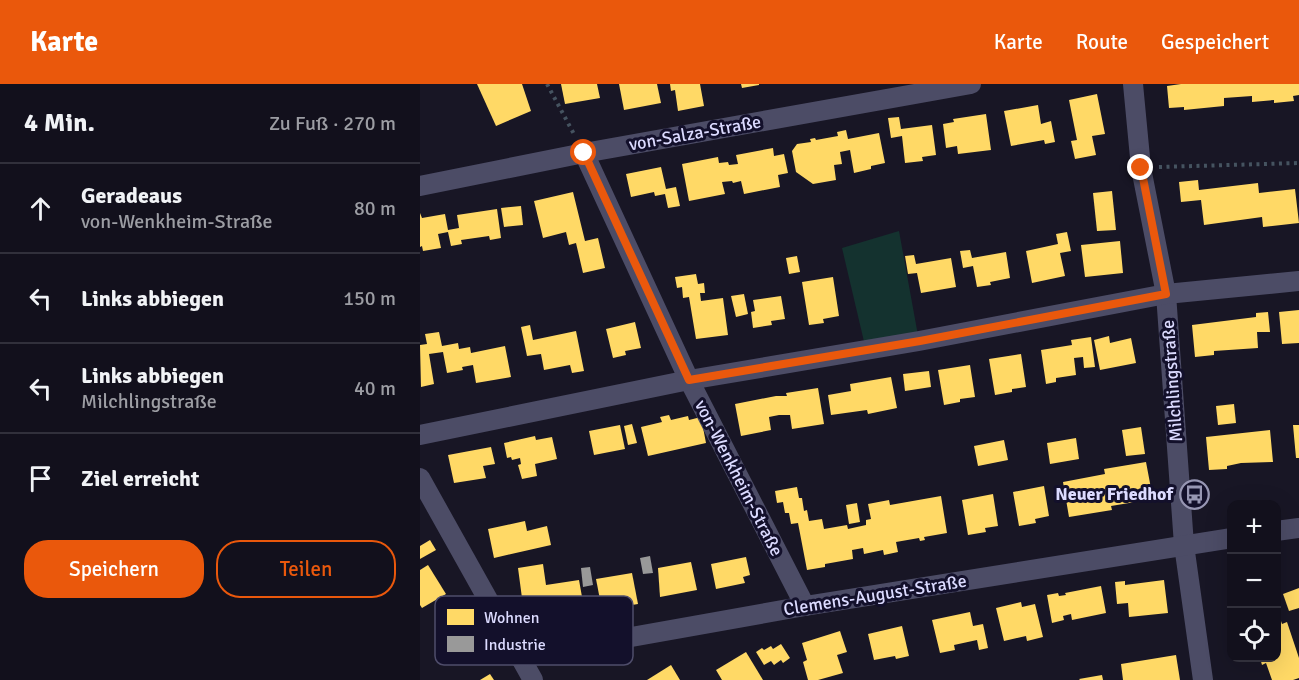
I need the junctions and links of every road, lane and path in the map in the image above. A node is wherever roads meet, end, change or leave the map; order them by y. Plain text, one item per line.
1 (547, 84) edge
2 (971, 84) edge
3 (1133, 84) edge
4 (584, 153) junction
5 (1299, 163) edge
6 (1141, 168) junction
7 (420, 186) edge
8 (1299, 281) edge
9 (1166, 294) junction
10 (689, 380) junction
11 (420, 435) edge
12 (420, 478) edge
13 (1299, 528) edge
14 (1281, 530) edge
15 (1227, 539) edge
16 (1184, 545) junction
17 (485, 596) edge
18 (805, 606) junction
19 (633, 637) edge
20 (524, 665) edge
21 (532, 680) edge
22 (1203, 680) edge

1 - 4 path
2 - 4 street, von-Salza-Straße
3 - 6 street, Milchlingstraße
4 - 7 street, von-Salza-Straße
4 - 10 street, von-Wenkheim-Straße
5 - 6 path
6 - 9 street, Milchlingstraße
8 - 9 street
9 - 10 street
9 - 16 street, Milchlingstraße
10 - 11 street
10 - 18 street, von-Wenkheim-Straße
12 - 17 street
13 - 14 street
15 - 16 street, Clemens-August-Straße
16 - 18 street, Clemens-August-Straße
16 - 22 street, Milchlingstraße
18 - 19 street, Clemens-August-Straße
20 - 21 street

